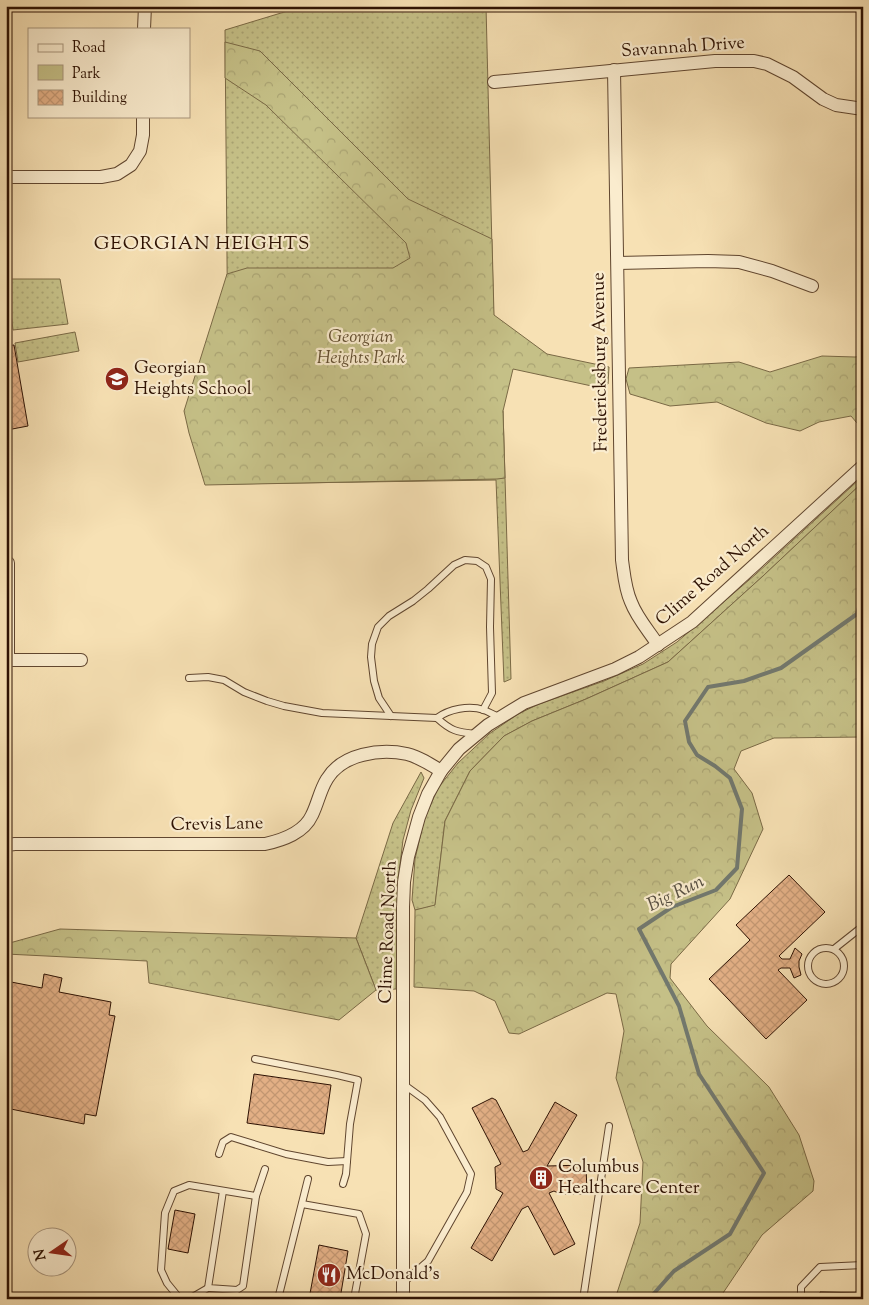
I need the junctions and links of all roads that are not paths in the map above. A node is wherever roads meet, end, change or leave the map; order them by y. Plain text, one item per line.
1 (145, 6) edge
2 (144, 28) edge
3 (614, 70) junction
4 (494, 82) dead end
5 (863, 109) edge
6 (143, 118) edge
7 (6, 177) edge
8 (618, 263) junction
9 (812, 286) dead end
10 (863, 466) edge
11 (8, 563) dead end
12 (658, 645) junction
13 (7, 660) edge
14 (81, 660) dead end
15 (190, 678) dead end
16 (483, 710) junction
17 (391, 716) junction
18 (437, 718) junction
19 (500, 718) junction
20 (477, 734) junction
21 (441, 772) junction
22 (6, 845) edge
23 (863, 926) edge
24 (834, 949) junction
25 (255, 1059) dead end
26 (403, 1084) junction
27 (609, 1126) dead end
28 (219, 1154) dead end
29 (347, 1161) junction
30 (264, 1169) dead end
31 (308, 1178) dead end
32 (343, 1184) dead end
33 (223, 1191) junction
34 (256, 1196) junction
35 (302, 1204) junction
36 (863, 1265) edge
37 (403, 1283) junction
38 (208, 1288) junction
39 (180, 1299) edge
40 (189, 1299) edge
41 (278, 1299) edge
42 (354, 1299) edge
43 (403, 1299) edge
44 (582, 1299) edge
45 (801, 1299) edge

1 - 2 street
3 - 4 street, Savannah Drive
3 - 5 street, Savannah Drive
3 - 8 street, Fredericksburg Avenue
6 - 7 street
8 - 9 street
8 - 12 street, Fredericksburg Avenue
10 - 12 street, Clime Road North
11 - 13 street
12 - 19 street, Clime Road North
13 - 14 street
15 - 17 lane
16 - 17 lane
16 - 18 lane
16 - 19 lane
17 - 18 lane
18 - 20 lane
19 - 20 street, Clime Road North
20 - 21 street, Clime Road North
21 - 22 street, Crevis Lane
21 - 26 street, Clime Road North
23 - 24 lane
24 - 24 lane
25 - 29 lane
26 - 37 street, Clime Road North
26 - 37 lane
27 - 44 lane
28 - 29 lane
29 - 32 lane
30 - 34 lane
31 - 35 lane
33 - 34 lane
33 - 38 lane
33 - 39 lane
34 - 38 lane
35 - 41 lane
35 - 42 lane
36 - 45 lane
37 - 43 street, Clime Road North
38 - 40 lane

